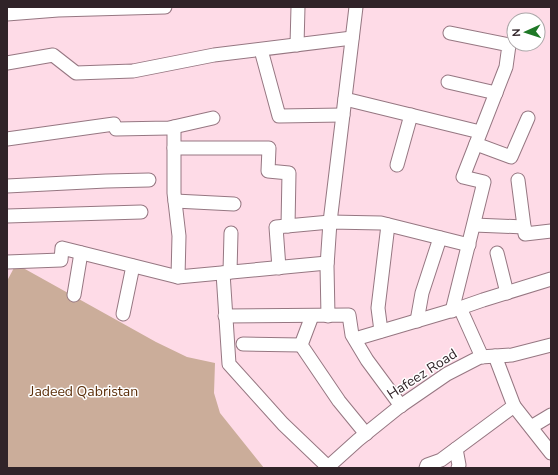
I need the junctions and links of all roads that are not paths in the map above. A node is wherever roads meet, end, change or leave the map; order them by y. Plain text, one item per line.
1 (165, 7) edge
2 (298, 7) edge
3 (356, 7) edge
4 (58, 8) edge
5 (7, 14) edge
6 (450, 33) dead end
7 (352, 38) junction
8 (298, 45) junction
9 (261, 50) junction
10 (7, 63) edge
11 (448, 82) dead end
12 (496, 93) junction
13 (345, 99) junction
14 (343, 115) junction
15 (411, 115) junction
16 (213, 118) dead end
17 (528, 118) dead end
18 (174, 127) junction
19 (478, 138) junction
20 (7, 139) edge
21 (174, 148) junction
22 (397, 165) dead end
23 (149, 180) dead end
24 (518, 180) dead end
25 (7, 186) edge
26 (175, 201) junction
27 (234, 204) dead end
28 (141, 212) dead end
29 (7, 216) edge
30 (330, 222) junction
31 (388, 225) junction
32 (474, 225) junction
33 (288, 226) junction
34 (524, 227) junction
35 (551, 231) edge
36 (231, 233) dead end
37 (440, 238) junction
38 (469, 245) junction
39 (82, 253) junction
40 (497, 253) dead end
41 (7, 262) edge
42 (327, 263) junction
43 (133, 266) junction
44 (279, 268) junction
45 (227, 273) junction
46 (178, 277) junction
47 (551, 279) edge
48 (507, 293) junction
49 (74, 295) dead end
50 (456, 310) junction
51 (123, 314) dead end
52 (226, 316) junction
53 (312, 316) junction
54 (328, 316) junction
55 (417, 321) junction
56 (380, 331) junction
57 (355, 339) junction
58 (242, 344) dead end
59 (301, 345) junction
60 (551, 345) edge
61 (488, 356) junction
62 (401, 406) junction
63 (514, 406) junction
64 (551, 415) edge
65 (531, 427) junction
66 (366, 434) junction
67 (456, 449) junction
68 (551, 453) edge
69 (328, 468) edge
70 (426, 468) edge
71 (458, 468) edge

1 - 4 street
2 - 8 street
3 - 7 street
4 - 5 street
6 - 12 street
7 - 8 street
7 - 13 street
8 - 9 street
9 - 10 street
9 - 14 street
11 - 12 street
12 - 19 street
13 - 14 street
13 - 15 street
14 - 30 street
15 - 19 street
15 - 22 street
16 - 18 street
17 - 19 street
18 - 20 street
18 - 21 street
19 - 32 street
21 - 26 street
21 - 33 street
23 - 25 street
24 - 34 street
26 - 27 street
26 - 46 street
28 - 29 street
30 - 31 street
30 - 33 street
30 - 42 street
31 - 37 street
31 - 56 street
32 - 34 street
32 - 38 street
33 - 44 street
34 - 35 street
36 - 45 street
37 - 38 street
37 - 55 street
38 - 50 street
39 - 41 street
39 - 43 street
39 - 49 street
40 - 48 street
42 - 44 street
42 - 54 street
43 - 46 street
43 - 51 street
44 - 45 street
45 - 46 street
45 - 52 street
47 - 48 street
48 - 50 street
50 - 55 street
50 - 61 street
52 - 53 street
52 - 69 street
53 - 54 street
53 - 59 street
54 - 57 street
55 - 56 street
56 - 57 street
57 - 62 street
58 - 59 street
59 - 66 street
60 - 61 street, Hafeez Road
61 - 62 street, Hafeez Road
61 - 63 street
62 - 66 street, Hafeez Road
63 - 65 street
63 - 67 street
64 - 65 street
65 - 68 street
66 - 69 street, Hafeez Road
67 - 70 street
67 - 71 street

